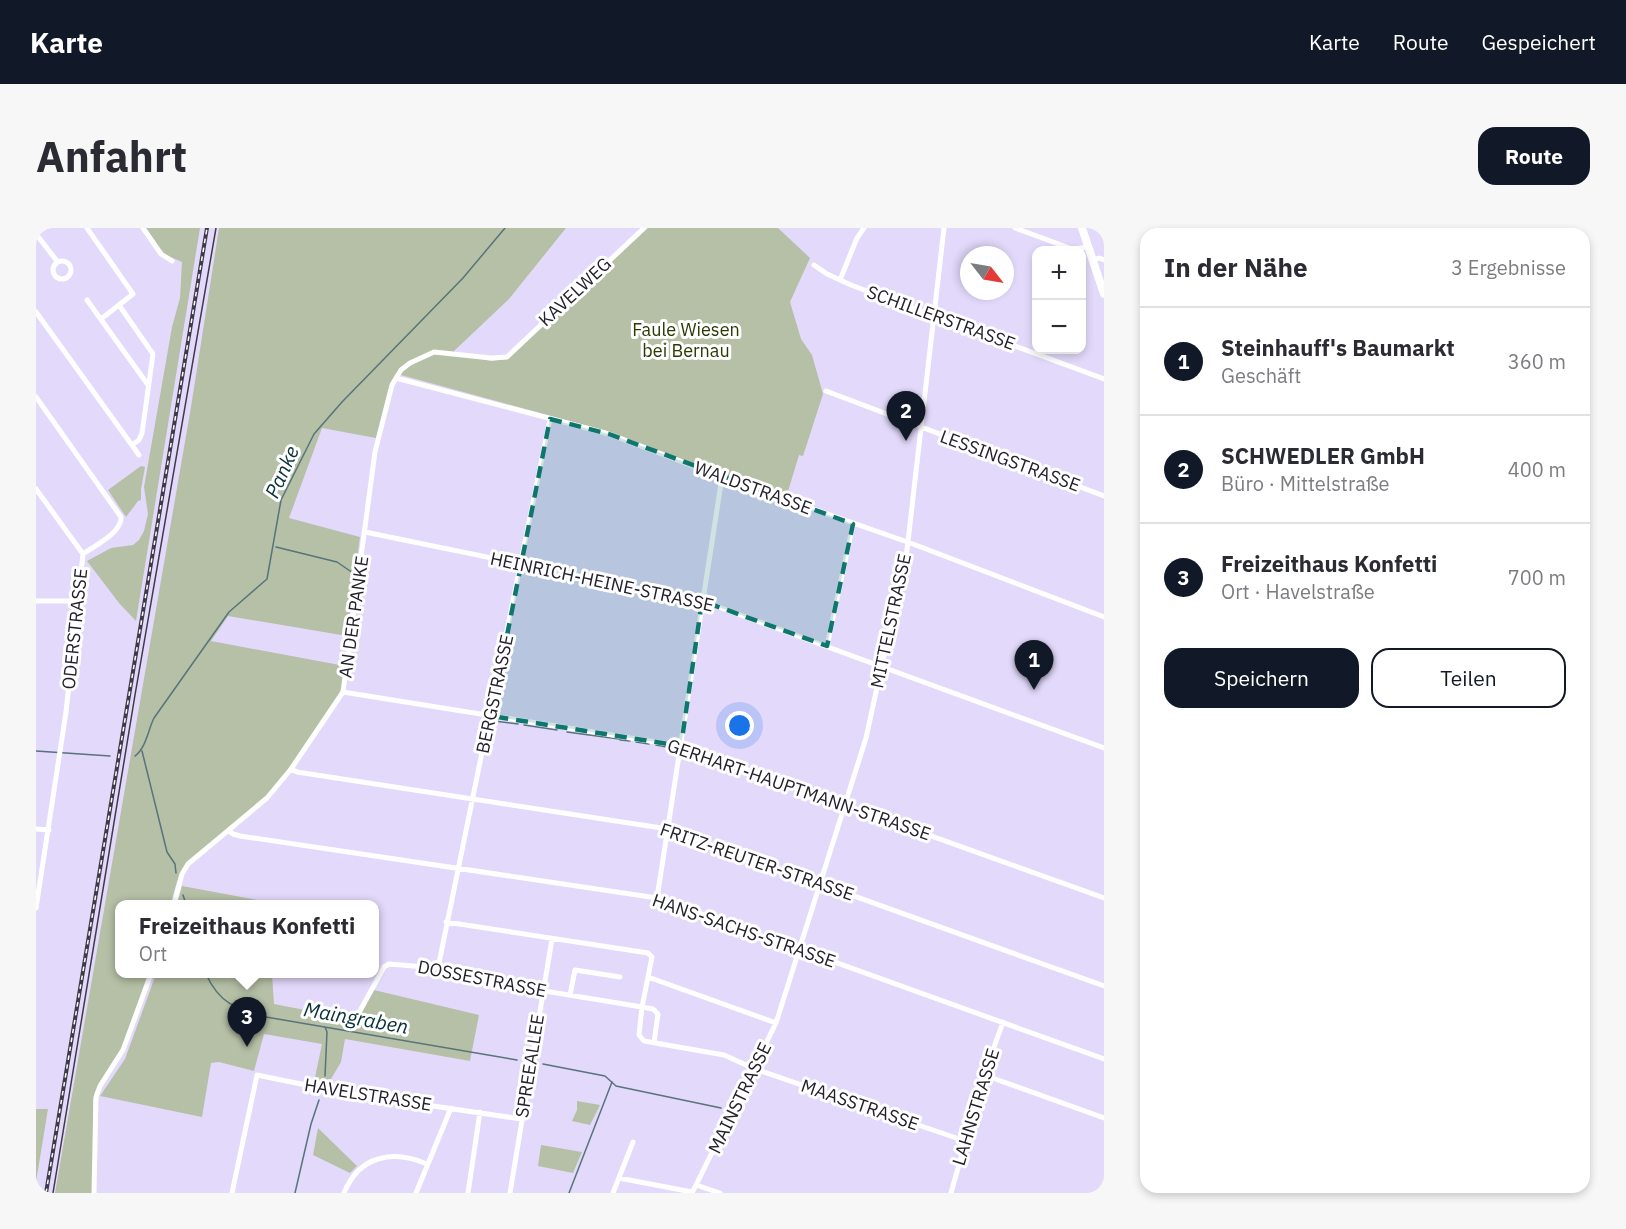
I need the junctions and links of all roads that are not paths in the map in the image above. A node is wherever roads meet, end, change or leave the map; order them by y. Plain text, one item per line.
1 (87, 228) edge
2 (143, 228) edge
3 (644, 228) edge
4 (864, 228) edge
5 (944, 228) edge
6 (1015, 228) edge
7 (1083, 228) edge
8 (36, 234) edge
9 (1089, 247) junction
10 (1092, 260) junction
11 (1104, 260) edge
12 (57, 261) dead end
13 (172, 261) dead end
14 (814, 265) dead end
15 (840, 280) junction
16 (1104, 294) edge
17 (87, 300) dead end
18 (118, 305) junction
19 (36, 312) edge
20 (933, 314) junction
21 (100, 319) junction
22 (396, 378) junction
23 (1104, 379) edge
24 (148, 386) junction
25 (826, 391) dead end
26 (36, 397) edge
27 (550, 419) junction
28 (921, 428) junction
29 (132, 445) junction
30 (139, 455) dead end
31 (722, 477) junction
32 (36, 489) edge
33 (1104, 496) edge
34 (853, 524) junction
35 (365, 532) junction
36 (908, 542) junction
37 (82, 554) junction
38 (521, 564) junction
39 (36, 601) edge
40 (78, 601) junction
41 (702, 601) junction
42 (1104, 617) edge
43 (826, 646) junction
44 (882, 666) junction
45 (343, 692) junction
46 (491, 716) junction
47 (681, 746) junction
48 (1104, 748) edge
49 (291, 769) junction
50 (473, 799) junction
51 (846, 804) junction
52 (36, 829) edge
53 (668, 829) junction
54 (48, 830) junction
55 (229, 831) junction
56 (458, 868) junction
57 (821, 884) junction
58 (657, 898) junction
59 (1104, 898) edge
60 (175, 900) edge
61 (36, 908) edge
62 (446, 922) junction
63 (552, 939) junction
64 (800, 950) junction
65 (438, 968) junction
66 (379, 976) edge
67 (620, 977) dead end
68 (648, 977) junction
69 (150, 978) edge
70 (378, 978) edge
71 (1104, 986) edge
72 (543, 991) junction
73 (570, 994) junction
74 (784, 1002) joint
75 (642, 1007) junction
76 (355, 1020) dead end
77 (776, 1023) junction
78 (1003, 1023) junction
79 (654, 1043) junction
80 (1104, 1059) edge
81 (755, 1069) junction
82 (984, 1075) junction
83 (452, 1108) junction
84 (480, 1112) junction
85 (1104, 1118) edge
86 (521, 1119) junction
87 (964, 1141) junction
88 (633, 1142) dead end
89 (427, 1164) junction
90 (619, 1178) junction
91 (696, 1185) junction
92 (94, 1193) edge
93 (232, 1193) edge
94 (344, 1193) edge
95 (416, 1193) edge
96 (468, 1193) edge
97 (510, 1193) edge
98 (613, 1193) edge
99 (692, 1193) edge
100 (720, 1193) edge
101 (951, 1193) edge

1 - 18 street
2 - 13 street
3 - 22 street, KAVELWEG
4 - 15 street
5 - 20 street, MITTELSTRASSE
6 - 9 street
7 - 9 street
8 - 12 street
9 - 10 street
10 - 11 street
10 - 16 street
14 - 15 street, SCHILLERSTRASSE
15 - 20 street, SCHILLERSTRASSE
17 - 21 street
18 - 21 street
18 - 24 street
19 - 29 street
20 - 23 street, SCHILLERSTRASSE
20 - 28 street, MITTELSTRASSE
21 - 24 street
22 - 27 street, WALDSTRASSE
22 - 35 street, AN DER PANKE
24 - 29 street
25 - 28 street, LESSINGSTRASSE
26 - 37 street
27 - 31 street, WALDSTRASSE
27 - 38 street, BERGSTRASSE
28 - 33 street, LESSINGSTRASSE
28 - 36 street, MITTELSTRASSE
29 - 30 street
31 - 34 street, WALDSTRASSE
31 - 41 street
32 - 37 street, ODERSTRASSE
34 - 36 street, WALDSTRASSE
34 - 43 street
35 - 38 street, HEINRICH-HEINE-STRASSE
35 - 45 street, AN DER PANKE
36 - 42 street, WALDSTRASSE
36 - 44 street, MITTELSTRASSE
37 - 40 street, ODERSTRASSE
38 - 41 street, HEINRICH-HEINE-STRASSE
38 - 46 street, BERGSTRASSE
39 - 40 street
40 - 54 street, ODERSTRASSE
41 - 43 street, HEINRICH-HEINE-STRASSE
41 - 47 street
43 - 44 street, HEINRICH-HEINE-STRASSE
44 - 48 street, HEINRICH-HEINE-STRASSE
44 - 51 street, MITTELSTRASSE
45 - 46 street, GERHART-HAUPTMANN-STRASSE
45 - 49 street, AN DER PANKE
46 - 47 street, GERHART-HAUPTMANN-STRASSE
46 - 50 street, BERGSTRASSE
47 - 51 street, GERHART-HAUPTMANN-STRASSE
47 - 53 street
49 - 50 street, FRITZ-REUTER-STRASSE
49 - 55 street, AN DER PANKE
50 - 53 street, FRITZ-REUTER-STRASSE
50 - 56 street, BERGSTRASSE
51 - 57 street, MITTELSTRASSE
51 - 59 street, GERHART-HAUPTMANN-STRASSE
52 - 54 street
53 - 57 street, FRITZ-REUTER-STRASSE
53 - 58 street
54 - 61 street, ODERSTRASSE
55 - 56 street, HANS-SACHS-STRASSE
55 - 60 street, AN DER PANKE
56 - 58 street, HANS-SACHS-STRASSE
56 - 62 street, BERGSTRASSE
57 - 64 street, MITTELSTRASSE
57 - 71 street, FRITZ-REUTER-STRASSE
58 - 64 street, HANS-SACHS-STRASSE
62 - 63 street
62 - 65 street, BERGSTRASSE
63 - 68 street
63 - 72 street, SPREEALLEE
64 - 74 street, MITTELSTRASSE
64 - 78 street, HANS-SACHS-STRASSE
65 - 66 street, DOSSESTRASSE
65 - 72 street, DOSSESTRASSE
67 - 73 street, DOSSESTRASSE
68 - 75 street
68 - 77 street
69 - 92 street
70 - 76 street, DOSSESTRASSE
72 - 73 street, DOSSESTRASSE
72 - 86 street, SPREEALLEE
73 - 75 street, DOSSESTRASSE
74 - 77 street, MAINSTRASSE
75 - 79 street
75 - 79 street
77 - 81 street, MAINSTRASSE
78 - 80 street, HANS-SACHS-STRASSE
78 - 82 street, LAHNSTRASSE
79 - 81 street
81 - 87 street, MAASSTRASSE
81 - 91 street, MAINSTRASSE
82 - 85 street
82 - 87 street, LAHNSTRASSE
83 - 84 street, HAVELSTRASSE
83 - 89 street
83 - 93 street, HAVELSTRASSE
84 - 86 street, HAVELSTRASSE
84 - 96 street
86 - 97 street, SPREEALLEE
87 - 101 street, LAHNSTRASSE
88 - 90 street
89 - 94 street
89 - 95 street
90 - 98 street
90 - 99 street
91 - 99 street, MAINSTRASSE
91 - 100 street

